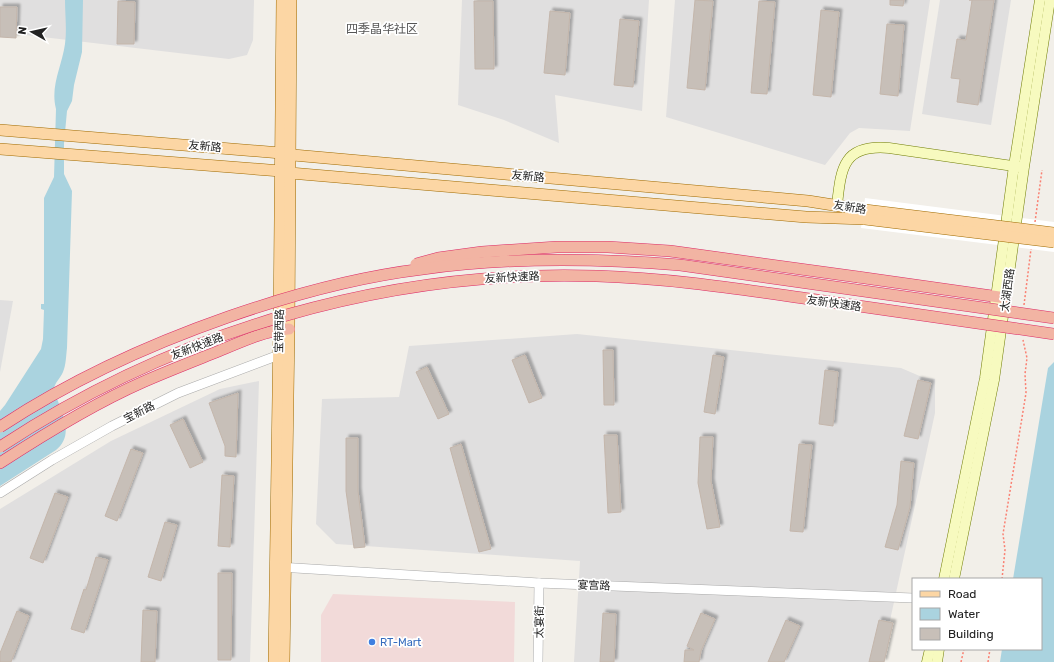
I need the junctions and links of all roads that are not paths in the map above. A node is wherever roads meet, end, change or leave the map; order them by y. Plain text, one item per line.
1 (282, 0) edge
2 (291, 0) edge
3 (1040, 0) edge
4 (1050, 0) edge
5 (0, 130) edge
6 (0, 149) edge
7 (285, 154) junction
8 (1019, 167) junction
9 (285, 172) junction
10 (837, 205) junction
11 (865, 214) junction
12 (1054, 233) edge
13 (1054, 242) edge
14 (364, 279) junction
15 (1001, 297) junction
16 (1054, 318) edge
17 (284, 329) junction
18 (1054, 334) edge
19 (283, 355) junction
20 (0, 427) edge
21 (0, 447) edge
22 (0, 463) edge
23 (0, 493) edge
24 (281, 567) junction
25 (944, 578) edge
26 (954, 578) edge
27 (539, 583) junction
28 (912, 598) edge
29 (930, 650) edge
30 (940, 650) edge
31 (274, 662) edge
32 (284, 662) edge
33 (538, 662) edge
34 (927, 662) edge
35 (937, 662) edge

1 - 7 main road, 宝带西路
2 - 7 main road, 宝带西路
3 - 8 main road, 太湖西路
4 - 8 main road, 太湖西路
5 - 7 main road, 友新路
6 - 9 main road, 友新路
7 - 9 main road, 宝带西路
7 - 10 main road, 友新路
8 - 10 main road
8 - 15 main road, 太湖西路
9 - 11 main road, 友新路
9 - 17 main road, 宝带西路
10 - 11 main road, 友新路
11 - 12 main road, 友新路, bridge
11 - 13 main road, 友新路, bridge
14 - 15 highway, bridge
14 - 16 highway, 友新快速路, bridge
14 - 20 highway, 友新快速路, bridge
15 - 25 main road, 太湖西路
15 - 26 main road, 太湖西路
17 - 19 main road, 宝带西路
17 - 22 highway
18 - 21 highway, 友新快速路, bridge
19 - 23 street, 宝新路
19 - 24 main road, 宝带西路
24 - 27 street, 宴宫路
24 - 31 main road, 宝带西路
24 - 32 main road, 宝带西路
27 - 28 street, 宴宫路
27 - 33 street, 太宴街
29 - 34 main road
30 - 35 main road

